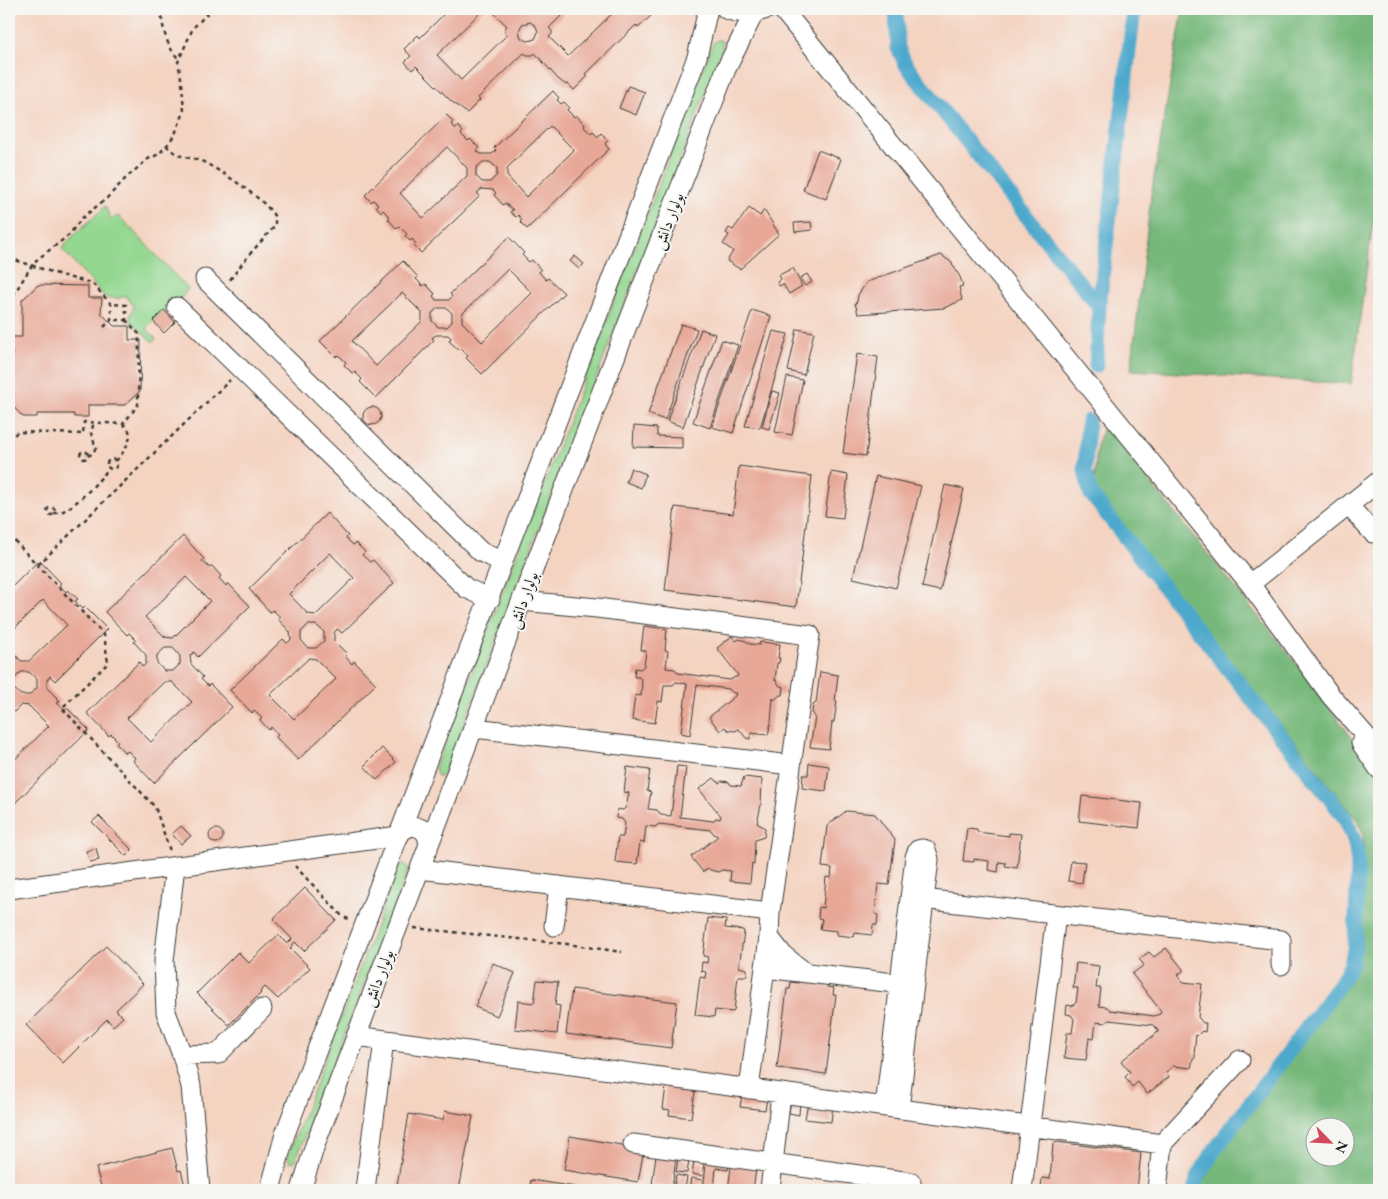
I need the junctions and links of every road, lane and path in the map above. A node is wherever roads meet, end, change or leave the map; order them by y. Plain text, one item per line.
1 (161, 9) edge
2 (215, 9) edge
3 (708, 9) edge
4 (726, 9) edge
5 (782, 9) edge
6 (761, 11) edge
7 (179, 59) junction
8 (166, 146) junction
9 (9, 258) edge
10 (31, 265) junction
11 (211, 286) joint
12 (9, 302) edge
13 (111, 304) junction
14 (177, 307) dead end
15 (111, 320) junction
16 (126, 320) junction
17 (104, 327) dead end
18 (240, 370) junction
19 (94, 422) junction
20 (123, 424) junction
21 (9, 442) edge
22 (88, 456) dead end
23 (116, 461) junction
24 (109, 468) junction
25 (1379, 482) edge
26 (1349, 506) junction
27 (54, 513) dead end
28 (1373, 533) dead end
29 (9, 535) edge
30 (503, 562) junction
31 (38, 564) junction
32 (1250, 584) junction
33 (490, 599) junction
34 (522, 601) junction
35 (1330, 696) junction
36 (474, 728) junction
37 (1379, 751) edge
38 (790, 765) junction
39 (1379, 769) edge
40 (422, 776) junction
41 (451, 787) junction
42 (399, 836) junction
43 (428, 848) junction
44 (175, 866) junction
45 (420, 868) junction
46 (301, 871) dead end
47 (559, 886) junction
48 (9, 889) edge
49 (770, 912) junction
50 (1056, 914) junction
51 (365, 925) junction
52 (554, 926) dead end
53 (412, 928) dead end
54 (769, 937) junction
55 (622, 952) dead end
56 (1281, 966) dead end
57 (765, 968) junction
58 (807, 973) junction
59 (907, 985) junction
60 (262, 1010) dead end
61 (356, 1036) junction
62 (384, 1040) junction
63 (182, 1055) junction
64 (1240, 1060) dead end
65 (749, 1089) junction
66 (781, 1094) junction
67 (892, 1108) junction
68 (1030, 1127) junction
69 (633, 1144) dead end
70 (1162, 1144) junction
71 (773, 1164) junction
72 (911, 1182) dead end
73 (270, 1188) edge
74 (200, 1190) edge
75 (302, 1190) edge
76 (365, 1190) edge
77 (770, 1190) edge
78 (1022, 1190) edge
79 (1157, 1190) edge

1 - 7 path
2 - 7 path
3 - 30 street, بولوار دانش
4 - 6 street
5 - 32 street
6 - 34 street, بولوار دانش
7 - 8 path
8 - 10 path
8 - 11 path
9 - 10 path
10 - 12 path
10 - 13 path
11 - 30 street
13 - 15 path
13 - 16 path
14 - 18 street
15 - 16 path
15 - 17 path
16 - 20 path
18 - 31 path
18 - 33 street
19 - 20 path
19 - 21 path
19 - 22 path
20 - 23 path
23 - 24 path
23 - 24 path
24 - 27 path
25 - 26 street
26 - 28 street
26 - 32 street
29 - 31 path
30 - 33 street, بولوار دانش
31 - 44 path
32 - 35 street
33 - 40 street, بولوار دانش
34 - 36 street, بولوار دانش
34 - 38 street
35 - 37 street
35 - 39 street
36 - 38 street
36 - 41 street, بولوار دانش
38 - 49 street
40 - 41 street
40 - 42 street, بولوار دانش
41 - 43 street, بولوار دانش
42 - 43 street
42 - 44 street
42 - 51 street, بولوار دانش
43 - 45 street, بولوار دانش
44 - 48 street
44 - 63 street
45 - 47 street
45 - 61 street, بولوار دانش
46 - 51 path
47 - 49 street
47 - 52 street
49 - 54 street
50 - 56 street
50 - 59 street
50 - 68 street
51 - 73 street, بولوار دانش
53 - 55 path
54 - 57 street
54 - 58 street
57 - 58 street
57 - 65 street
58 - 59 street
59 - 67 street
60 - 63 street
61 - 62 street
61 - 75 street, بولوار دانش
62 - 65 street
62 - 76 street
63 - 74 street
64 - 70 street
65 - 66 street
66 - 67 street
66 - 71 street
67 - 68 street
68 - 70 street
68 - 78 street
69 - 71 street
70 - 79 street
71 - 72 street
71 - 77 street

